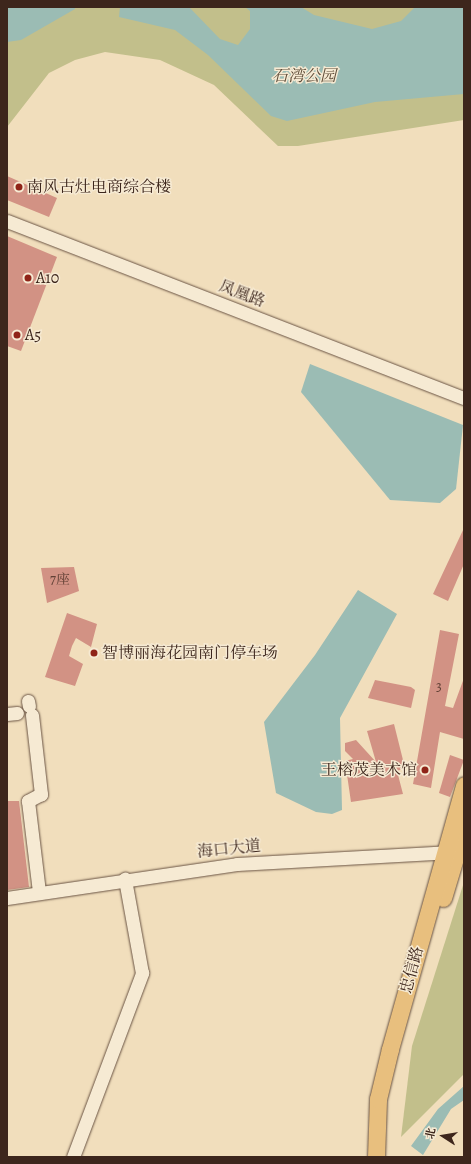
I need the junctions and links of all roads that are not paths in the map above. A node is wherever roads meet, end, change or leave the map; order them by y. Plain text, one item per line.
1 (7, 221) edge
2 (464, 398) edge
3 (30, 707) dead end
4 (464, 785) edge
5 (464, 828) edge
6 (450, 852) junction
7 (125, 879) junction
8 (39, 892) junction
9 (7, 898) edge
10 (381, 1154) edge
11 (73, 1157) edge

1 - 2 street, 凤凰路
3 - 8 street
4 - 6 main road, 忠信路
5 - 6 main road, 忠信路
6 - 7 street, 海口大道
6 - 10 main road, 忠信路
7 - 8 street, 海口大道
7 - 11 street
8 - 9 street, 海口大道

